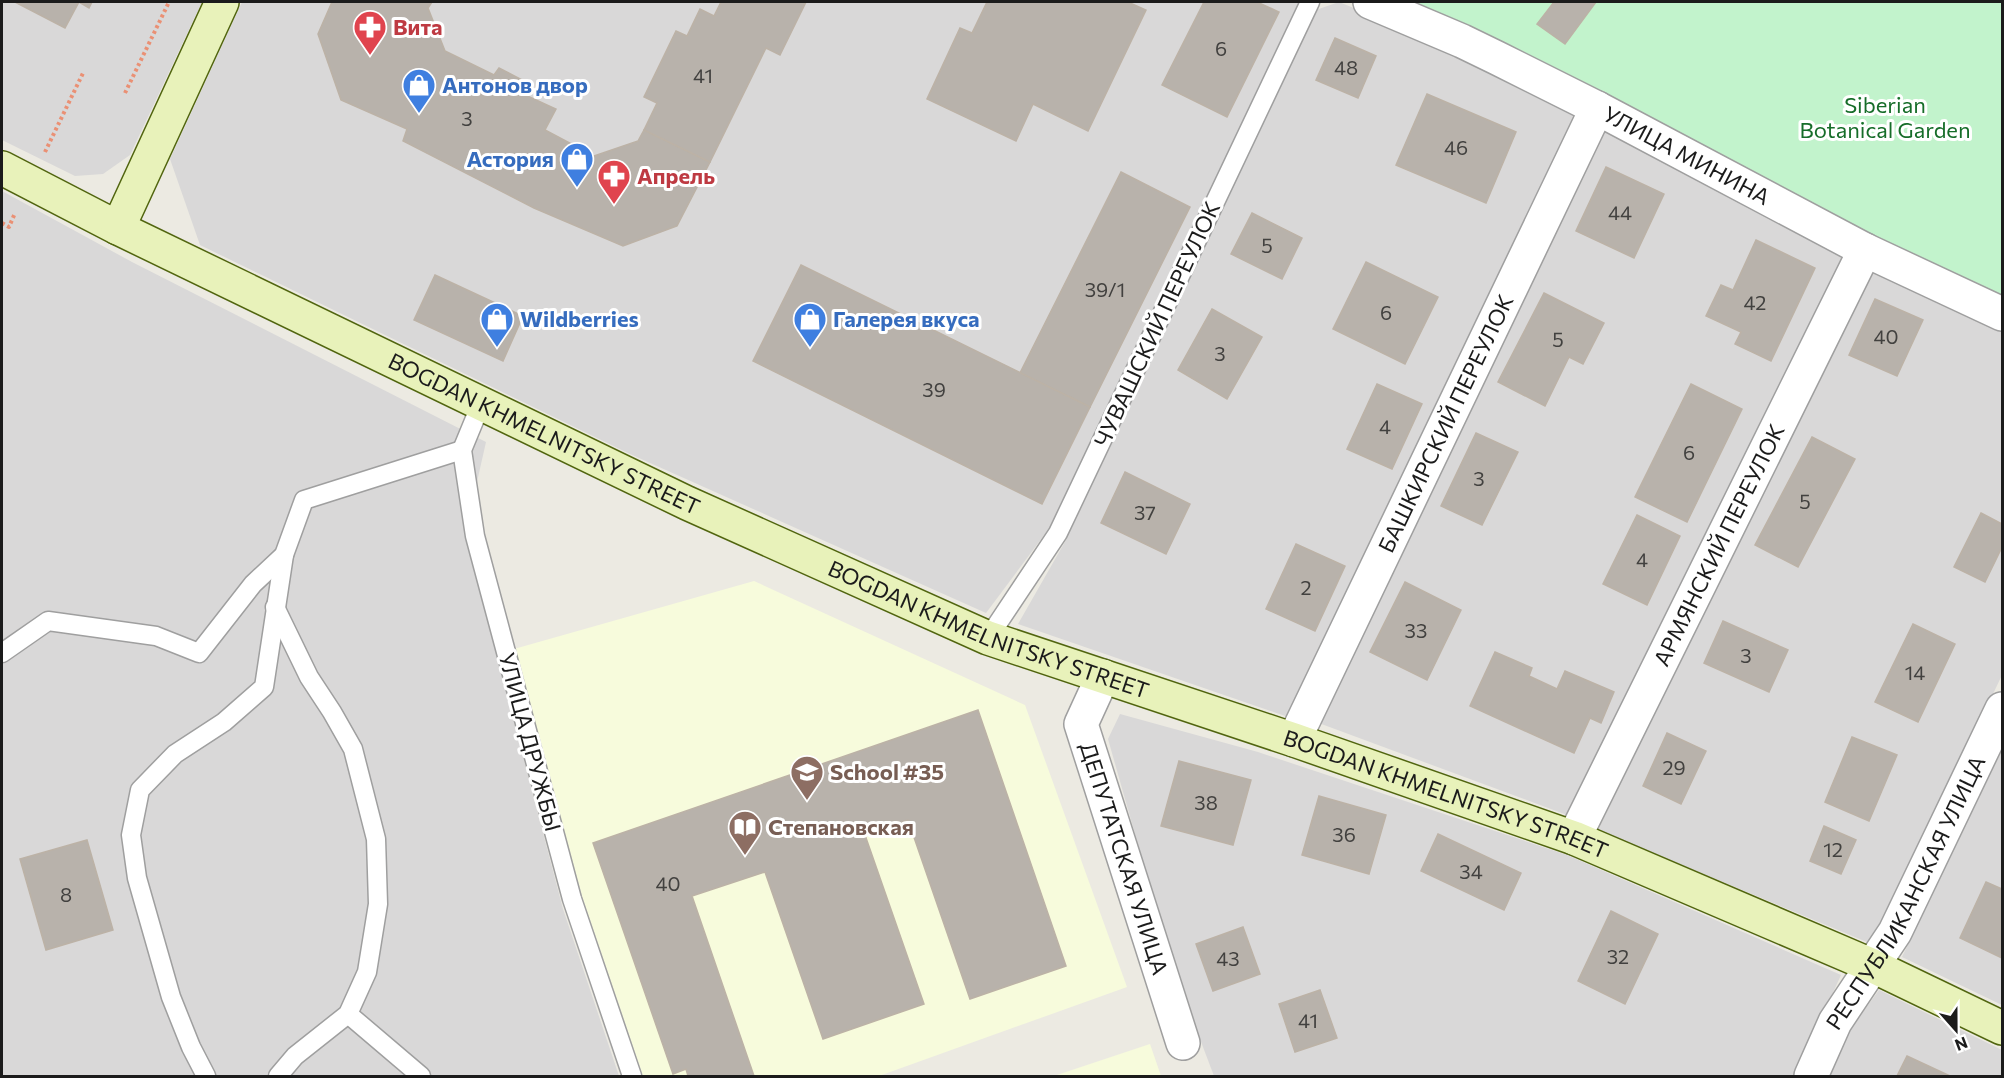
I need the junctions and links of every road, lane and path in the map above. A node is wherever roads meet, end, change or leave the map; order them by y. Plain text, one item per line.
1 (169, 2) edge
2 (222, 2) edge
3 (1310, 2) edge
4 (1370, 2) edge
5 (125, 93) dead end
6 (1598, 108) junction
7 (2, 168) edge
8 (118, 228) junction
9 (1865, 250) junction
10 (2002, 314) edge
11 (481, 404) junction
12 (462, 450) junction
13 (284, 555) junction
14 (275, 607) junction
15 (988, 638) junction
16 (2, 653) edge
17 (1103, 676) junction
18 (2002, 709) edge
19 (1294, 740) junction
20 (1574, 838) junction
21 (1873, 966) junction
22 (348, 1014) junction
23 (2002, 1028) edge
24 (1183, 1043) dead end
25 (206, 1077) edge
26 (278, 1077) edge
27 (421, 1077) edge
28 (632, 1077) edge
29 (1811, 1077) edge

1 - 5 path
2 - 8 street
3 - 15 lane, ЧУВАШСКИЙ ПЕРЕУЛОК
4 - 6 street, УЛИЦА МИНИНА
6 - 9 street, УЛИЦА МИНИНА
6 - 19 street, БАШКИРСКИЙ ПЕРЕУЛОК
7 - 8 street, BOGDAN KHMELNITSKY STREET
8 - 11 street, BOGDAN KHMELNITSKY STREET
9 - 10 street, УЛИЦА МИНИНА
9 - 20 street, АРМЯНСКИЙ ПЕРЕУЛОК
11 - 12 lane
11 - 15 street, BOGDAN KHMELNITSKY STREET
12 - 13 lane
12 - 28 lane, УЛИЦА ДРУЖБЫ
13 - 14 lane
13 - 16 lane
14 - 22 lane
14 - 25 lane
15 - 17 street, BOGDAN KHMELNITSKY STREET
17 - 19 street, BOGDAN KHMELNITSKY STREET
17 - 24 street, ДЕПУТАТСКАЯ УЛИЦА
18 - 21 street, РЕСПУБЛИКАНСКАЯ УЛИЦА
19 - 20 street, BOGDAN KHMELNITSKY STREET
20 - 21 street, BOGDAN KHMELNITSKY STREET
21 - 23 street, BOGDAN KHMELNITSKY STREET
21 - 29 street, РЕСПУБЛИКАНСКАЯ УЛИЦА
22 - 26 lane
22 - 27 lane

